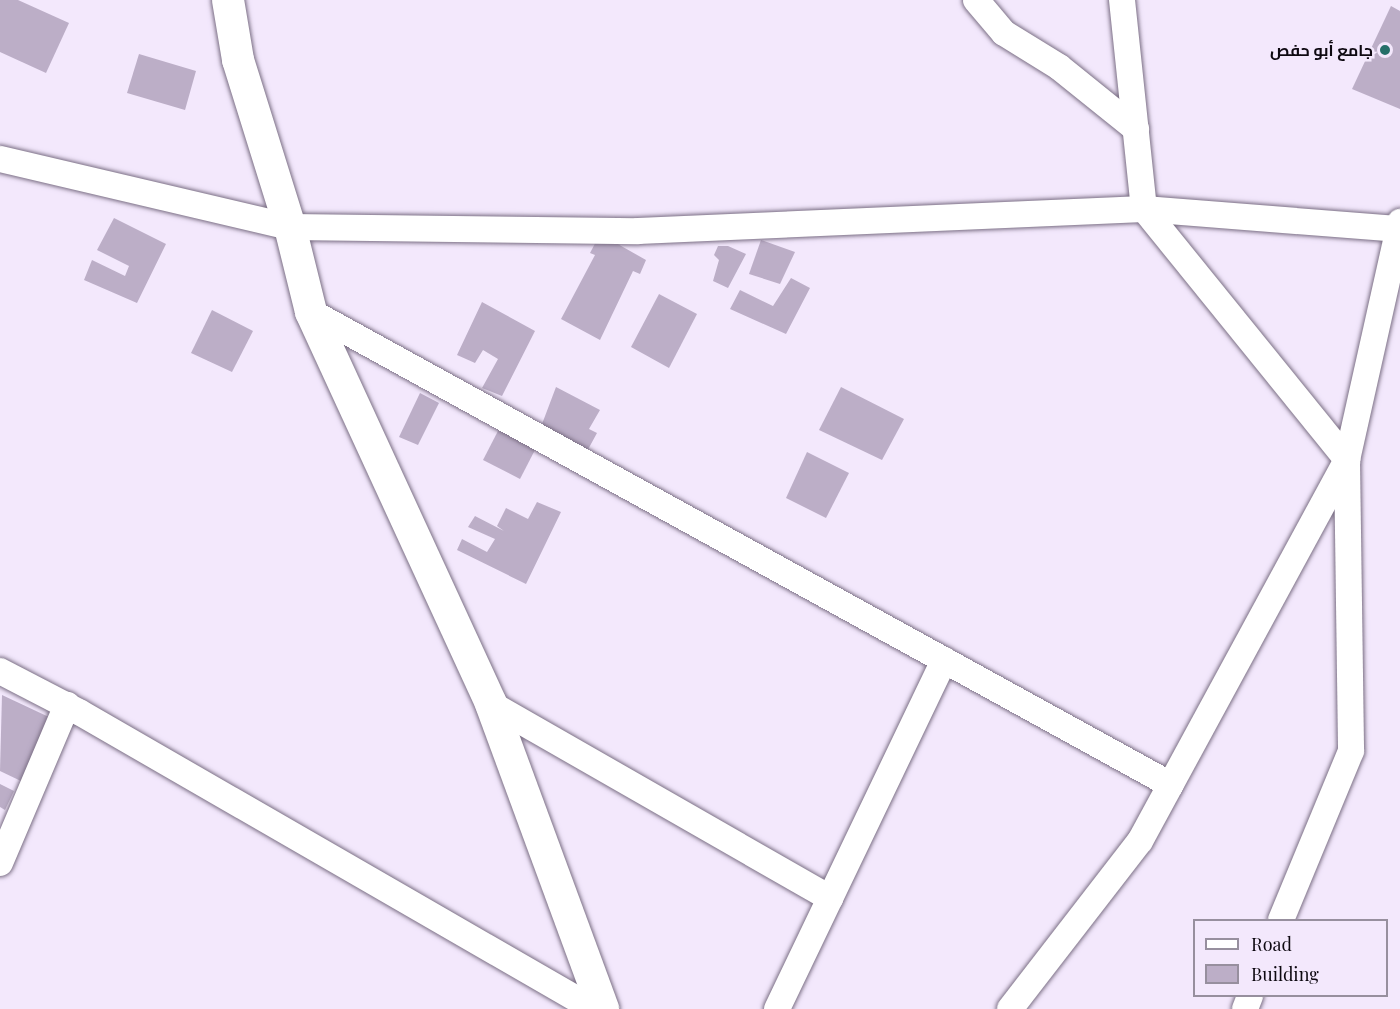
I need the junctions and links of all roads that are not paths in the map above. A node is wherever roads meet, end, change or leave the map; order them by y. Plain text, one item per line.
1 (228, 0) edge
2 (976, 0) edge
3 (1122, 0) edge
4 (1136, 129) junction
5 (0, 159) edge
6 (1144, 209) junction
7 (1399, 226) edge
8 (290, 227) junction
9 (311, 312) junction
10 (1347, 460) junction
11 (944, 660) junction
12 (0, 671) edge
13 (491, 704) junction
14 (67, 705) junction
15 (1170, 785) junction
16 (0, 863) edge
17 (830, 898) junction
18 (1282, 919) edge
19 (594, 1009) edge
20 (603, 1009) edge
21 (777, 1009) edge
22 (1010, 1009) edge

1 - 8 street
2 - 4 street
3 - 4 street
4 - 6 street
5 - 8 street
6 - 7 street
6 - 8 street
6 - 10 street
7 - 10 street
8 - 9 street
9 - 11 street
9 - 13 street
10 - 15 street
10 - 18 street
11 - 15 street
11 - 17 street
12 - 14 street
13 - 17 street
13 - 20 street
14 - 16 street
14 - 19 street
15 - 22 street
17 - 21 street

